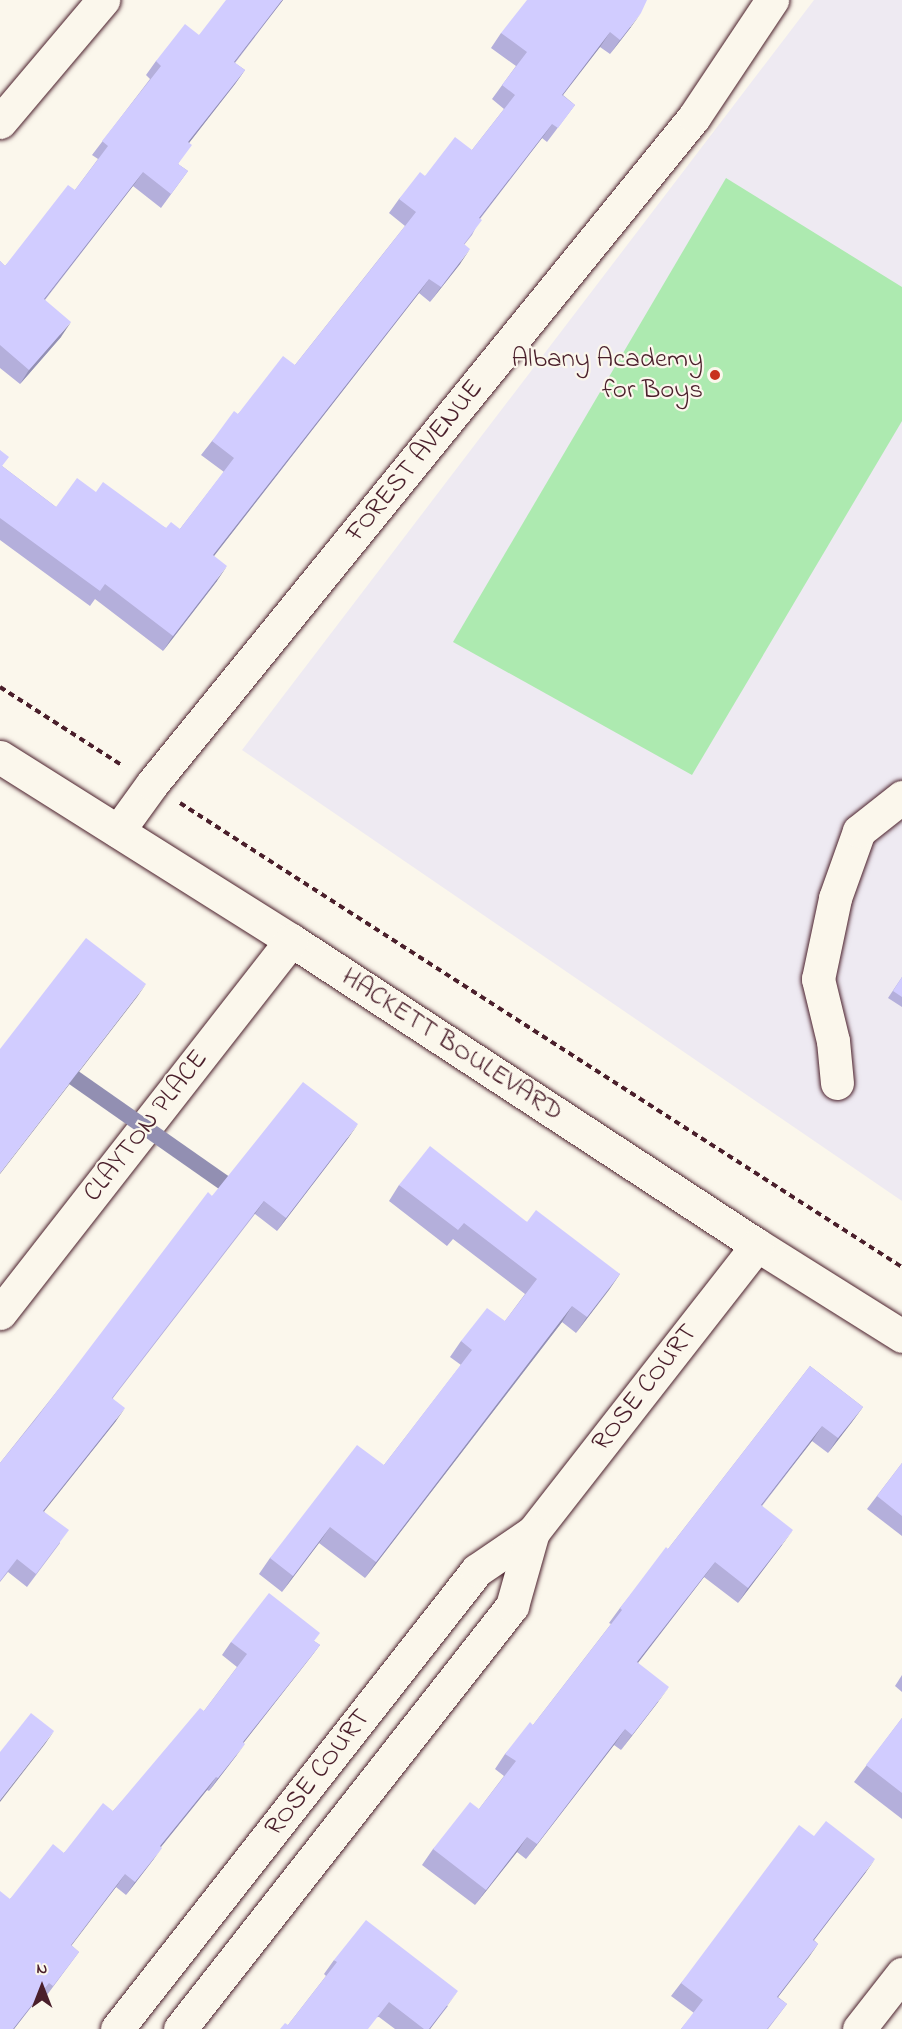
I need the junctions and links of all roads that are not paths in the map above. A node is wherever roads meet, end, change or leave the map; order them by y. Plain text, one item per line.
1 (103, 0) edge
2 (772, 0) edge
3 (0, 122) edge
4 (0, 757) edge
5 (902, 797) edge
6 (118, 831) junction
7 (291, 940) junction
8 (837, 1083) dead end
9 (757, 1245) junction
10 (0, 1313) edge
11 (902, 1336) edge
12 (532, 1532) junction
13 (237, 1876) junction
14 (276, 1907) junction
15 (902, 1974) edge
16 (117, 2029) edge
17 (180, 2029) edge
18 (859, 2029) edge

1 - 3 street
2 - 6 street, FOREST AVENUE
4 - 6 street, HACKETT BOULEVARD
5 - 8 street
6 - 7 street, HACKETT BOULEVARD
7 - 9 street, HACKETT BOULEVARD
7 - 10 street, CLAYTON PLACE
9 - 11 street, HACKETT BOULEVARD
9 - 12 street, ROSE COURT
12 - 13 street, ROSE COURT
12 - 14 street, ROSE COURT
13 - 14 street
13 - 16 street, ROSE COURT
14 - 17 street, ROSE COURT
15 - 18 street

